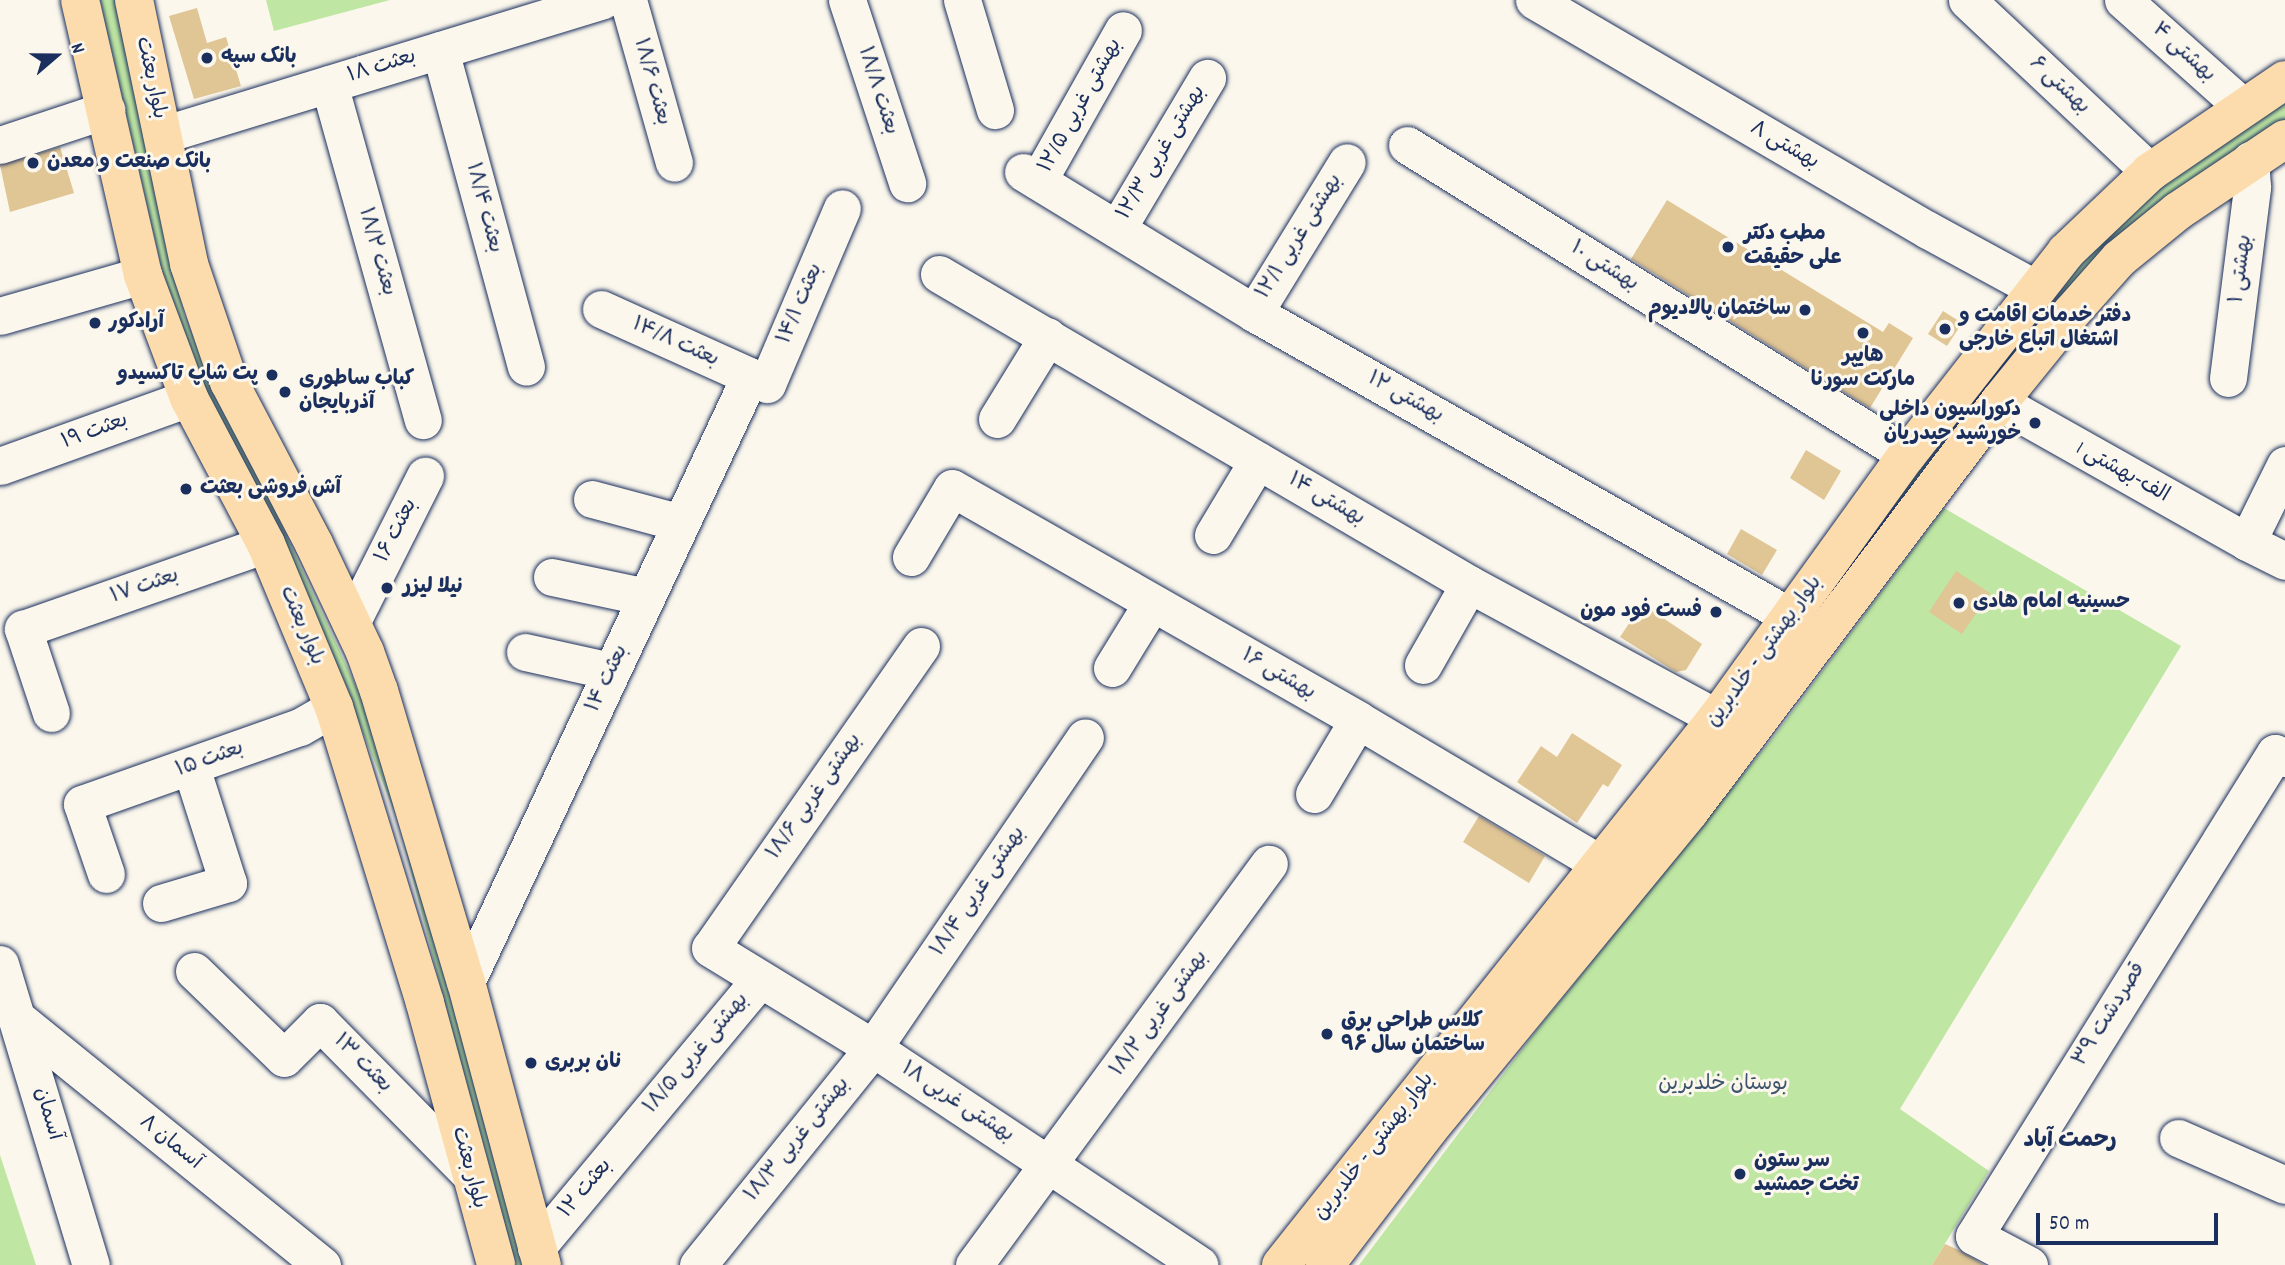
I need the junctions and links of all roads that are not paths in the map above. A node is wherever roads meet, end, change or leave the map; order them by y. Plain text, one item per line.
1 (80, 0) edge
2 (134, 0) edge
3 (603, 0) edge
4 (628, 0) edge
5 (847, 0) edge
6 (962, 0) edge
7 (1534, 0) edge
8 (2123, 0) edge
9 (1973, 2) edge
10 (1123, 30) dead end
11 (440, 50) junction
12 (1207, 78) dead end
13 (2285, 80) edge
14 (329, 84) junction
15 (2243, 107) junction
16 (106, 110) junction
17 (995, 110) dead end
18 (162, 135) junction
19 (2285, 139) edge
20 (0, 145) edge
21 (1408, 145) dead end
22 (2250, 160) junction
23 (1347, 162) dead end
24 (674, 163) dead end
25 (2150, 172) junction
26 (1031, 176) joint
27 (907, 183) dead end
28 (842, 208) dead end
29 (1117, 229) junction
30 (939, 274) dead end
31 (143, 275) junction
32 (2036, 289) junction
33 (601, 309) dead end
34 (1254, 313) junction
35 (0, 316) edge
36 (1048, 336) junction
37 (526, 367) dead end
38 (750, 376) junction
39 (2228, 378) dead end
40 (189, 398) junction
41 (1999, 402) junction
42 (997, 419) dead end
43 (423, 420) dead end
44 (1907, 455) junction
45 (1258, 460) junction
46 (2285, 465) edge
47 (0, 466) edge
48 (425, 476) dead end
49 (592, 499) dead end
50 (681, 523) junction
51 (1213, 535) dead end
52 (2247, 542) junction
53 (266, 544) junction
54 (1839, 551) junction
55 (911, 557) dead end
56 (2285, 561) edge
57 (1873, 572) junction
58 (552, 576) dead end
59 (1469, 584) junction
60 (646, 597) junction
61 (1152, 603) junction
62 (1791, 617) junction
63 (351, 623) junction
64 (921, 646) dead end
65 (525, 652) dead end
66 (1423, 665) dead end
67 (1112, 668) dead end
68 (611, 671) junction
69 (379, 691) junction
70 (334, 707) junction
71 (51, 713) dead end
72 (1717, 718) junction
73 (1358, 720) junction
74 (1085, 737) dead end
75 (2285, 758) edge
76 (191, 767) junction
77 (1314, 794) dead end
78 (1269, 864) dead end
79 (1602, 865) junction
80 (106, 874) dead end
81 (161, 903) dead end
82 (710, 948) joint
83 (0, 964) edge
84 (194, 971) dead end
85 (759, 979) junction
86 (466, 982) junction
87 (19, 1020) junction
88 (873, 1048) junction
89 (635, 1129) joint
90 (2178, 1138) dead end
91 (1051, 1163) junction
92 (468, 1172) junction
93 (2285, 1185) edge
94 (539, 1257) edge
95 (92, 1265) edge
96 (322, 1265) edge
97 (495, 1265) edge
98 (698, 1265) edge
99 (974, 1265) edge
100 (1200, 1265) edge
101 (1281, 1265) edge
102 (1325, 1265) edge
103 (2029, 1265) edge

1 - 16 main road, بلوار بعثت
2 - 18 main road, بلوار بعثت
3 - 11 street, بعثت ۱۸
4 - 24 street, ۱۸/۶ بعثت
5 - 27 street, ۱۸/۸ بعثت
6 - 17 street
7 - 32 street, ۸ بهشتی
8 - 15 street, ۴ بهشتی
9 - 25 street, ۶ بهشتی
10 - 26 street, ۱۲/۵ بهشتی غربی
11 - 14 street, بعثت ۱۸
11 - 37 street, ۱۸/۴ بعثت
12 - 29 street, ۱۲/۳ بهشتی غربی
13 - 15 main road, بلوار بهشتی - خلدبرین
14 - 18 street, بعثت ۱۸
14 - 43 street, ۱۸/۲ بعثت
15 - 25 main road, بلوار بهشتی - خلدبرین
16 - 20 street
16 - 31 main road, بلوار بعثت
18 - 63 main road, بلوار بعثت
19 - 22 main road, بلوار بهشتی - خلدبرین
21 - 44 street, ۱۰ بهشتی
22 - 39 street, ۱ بهشتی
22 - 41 main road, بلوار بهشتی - خلدبرین
23 - 34 street, ۱۲/۱ بهشتی غربی
25 - 32 main road, بلوار بهشتی - خلدبرین
26 - 29 street, ۱۲ بهشتی
28 - 38 street, ۱۴/۱ بعثت
29 - 34 street, ۱۲ بهشتی
30 - 36 street, ۱۴ بهشتی
31 - 35 street
31 - 40 main road, بلوار بعثت
32 - 44 main road, بلوار بهشتی - خلدبرین
33 - 38 street, ۱۴/۸ بعثت
34 - 62 street, ۱۲ بهشتی
36 - 42 street
36 - 45 street, ۱۴ بهشتی
38 - 50 street, بعثت ۱۴
40 - 47 street, بعثت ۱۹
40 - 53 main road, بلوار بعثت
41 - 52 street, 1 الف-بهشتی
41 - 57 main road, بلوار بهشتی - خلدبرین
44 - 54 main road, بلوار بهشتی - خلدبرین
45 - 51 street
45 - 59 street, ۱۴ بهشتی
46 - 52 street
48 - 63 street, بعثت ۱۶
49 - 50 street
50 - 60 street, بعثت ۱۴
52 - 56 street, 1 الف-بهشتی
53 - 70 main road, بلوار بعثت
53 - 71 street, بعثت ۱۷
54 - 57 main road
54 - 62 main road, بلوار بهشتی - خلدبرین
55 - 61 street, ۱۶ بهشتی
57 - 102 main road, بلوار بهشتی - خلدبرین
58 - 60 street
59 - 66 street
59 - 72 street, ۱۴ بهشتی
60 - 68 street, بعثت ۱۴
61 - 67 street
61 - 73 street, ۱۶ بهشتی
62 - 72 main road, بلوار بهشتی - خلدبرین
63 - 69 main road, بلوار بعثت
64 - 82 street, بهشتی غربی ۱۸/۶
65 - 68 street
68 - 86 street, بعثت ۱۴
69 - 70 main road
69 - 86 main road, بلوار بعثت
70 - 76 street, بعثت ۱۵
70 - 92 main road, بلوار بعثت
72 - 79 main road, بلوار بهشتی - خلدبرین
73 - 77 street
73 - 79 street, ۱۶ بهشتی
74 - 88 street, بهشتی غربی ۱۸/۴
75 - 103 street, قصردشت ۳۹
76 - 80 street, بعثت ۱۵
76 - 81 street
78 - 91 street, بهشتی غربی ۱۸/۲
79 - 101 main road, بلوار بهشتی - خلدبرین
82 - 85 street, بهشتی غربی ۱۸
83 - 87 street, آسمان
84 - 92 street, ۱۳ بعثت
85 - 88 street, بهشتی غربی ۱۸
85 - 89 street, بهشتی غربی ۱۸/۵
86 - 94 main road, بلوار بعثت
87 - 95 street, آسمان
87 - 96 street, ۸ آسمان
88 - 91 street, بهشتی غربی ۱۸
88 - 98 street, بهشتی غربی ۱۸/۳
89 - 94 street, ۱۲ بعثت
90 - 93 street
91 - 99 street, بهشتی غربی ۱۸/۲
91 - 100 street, بهشتی غربی ۱۸
92 - 97 main road, بلوار بعثت

